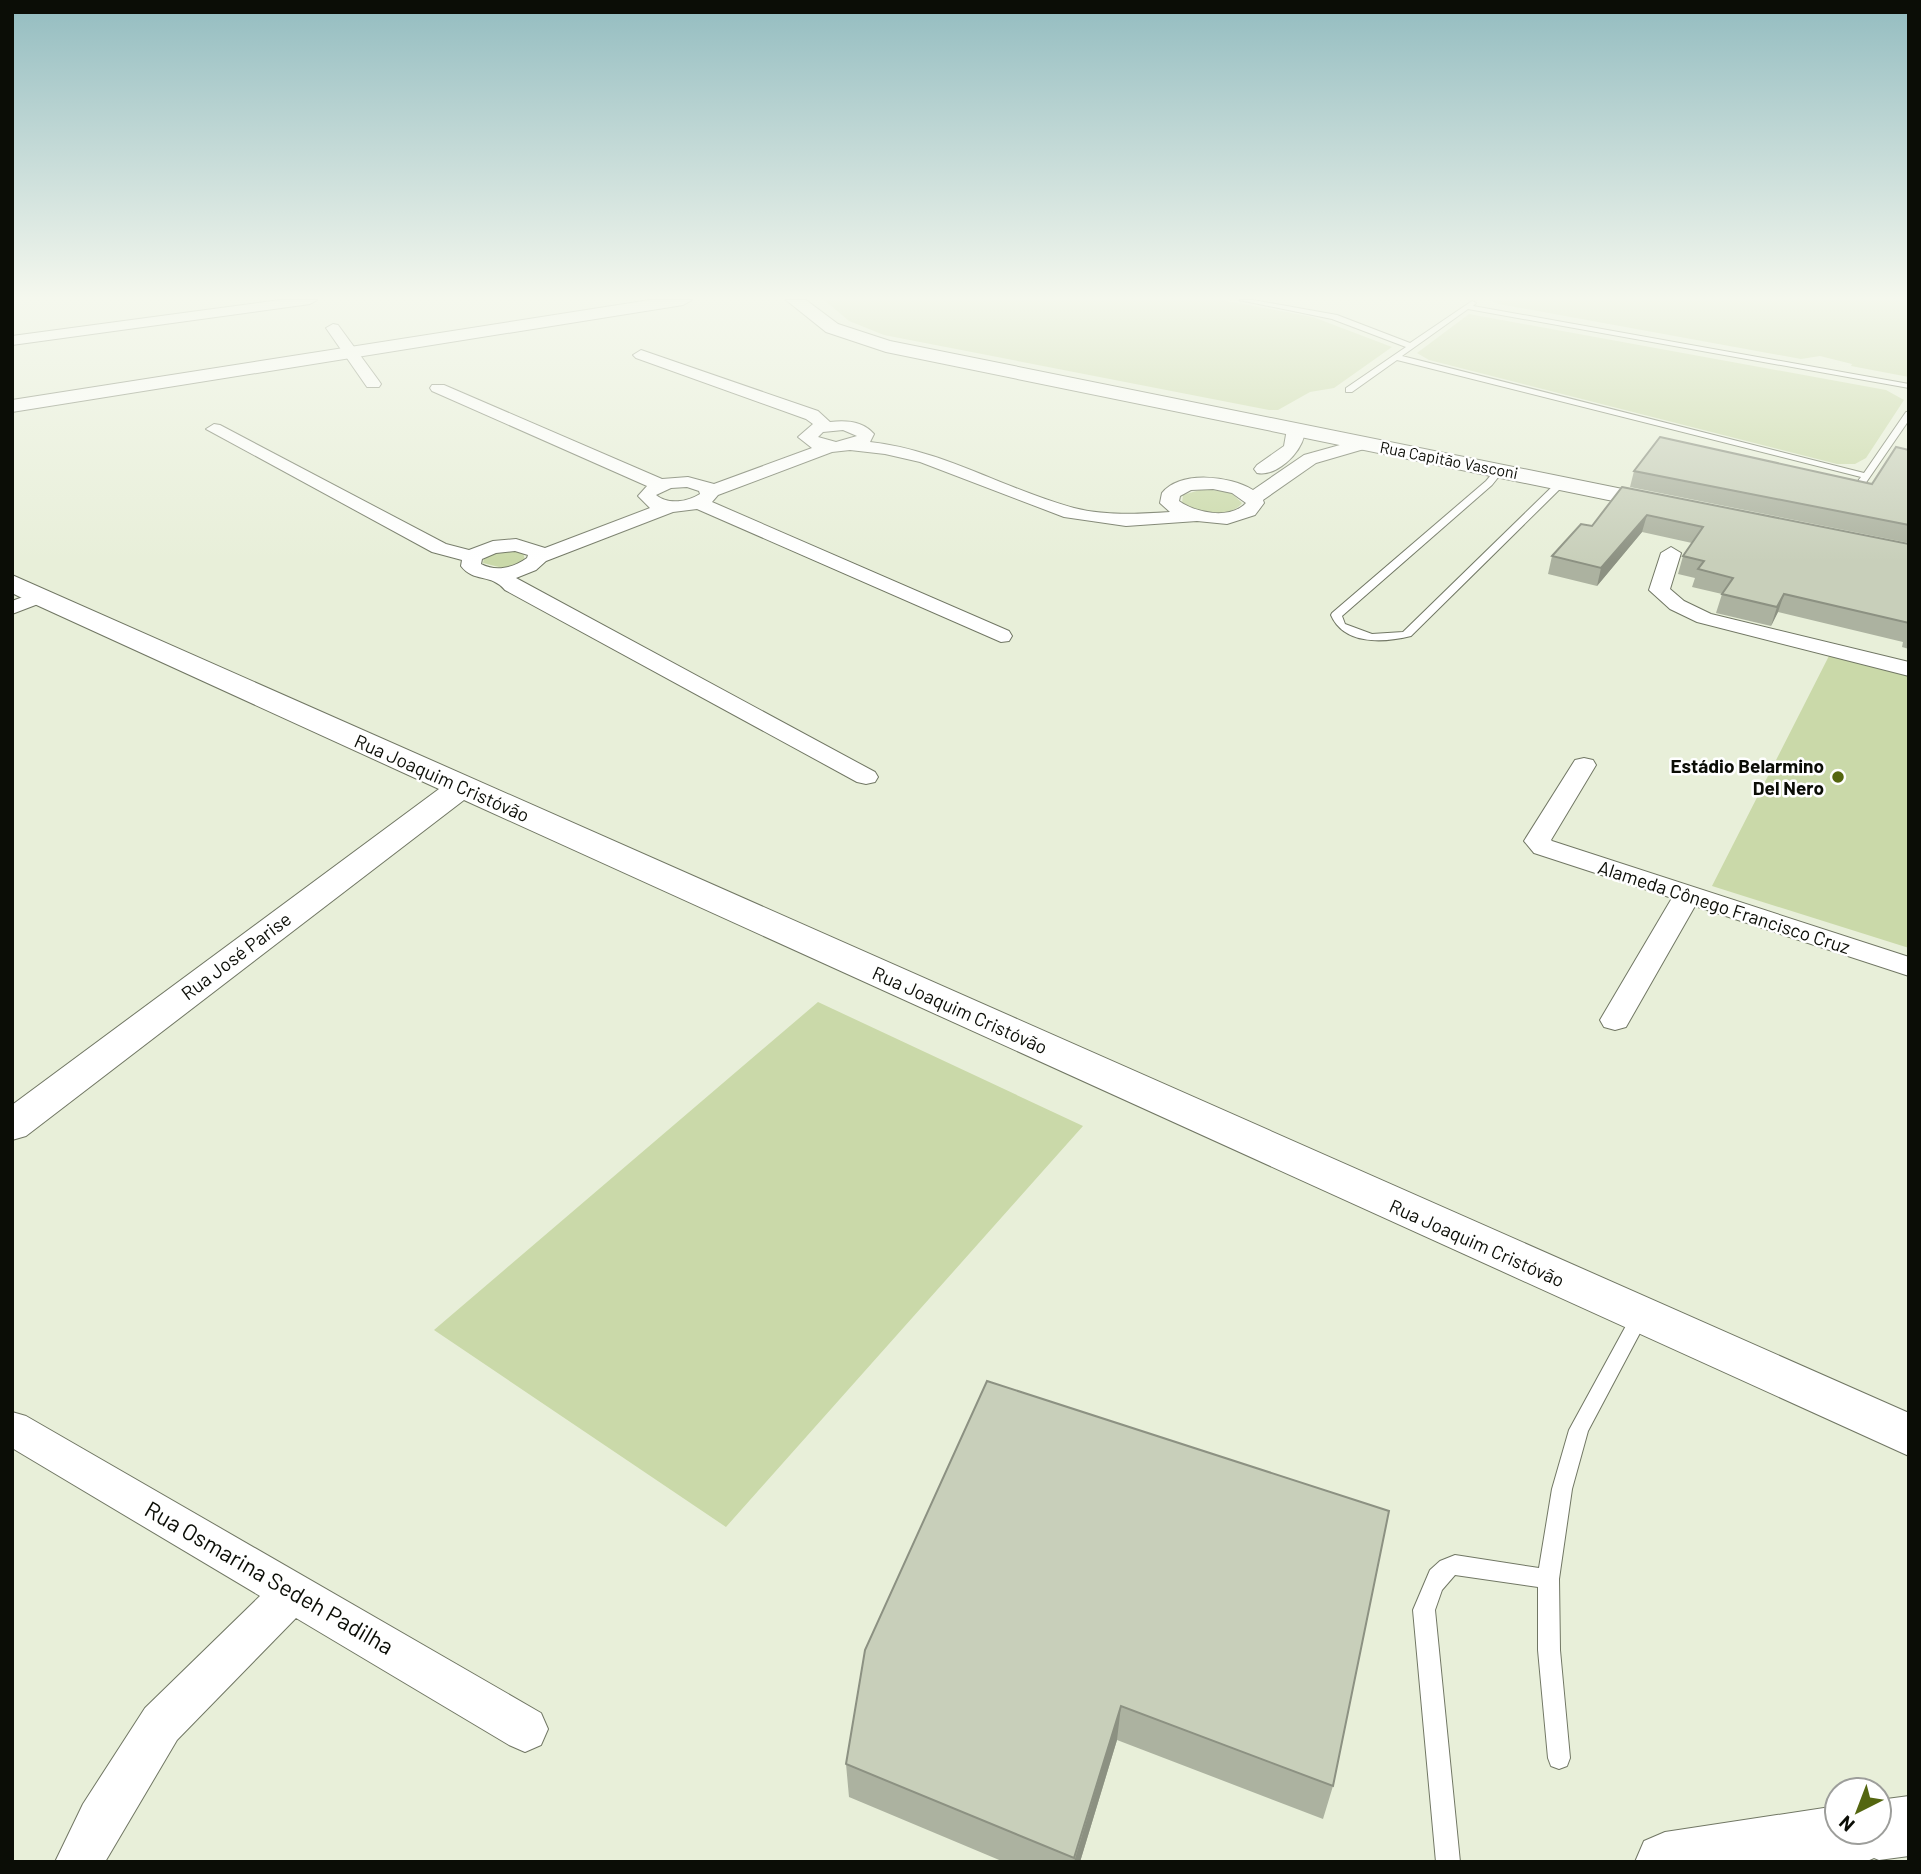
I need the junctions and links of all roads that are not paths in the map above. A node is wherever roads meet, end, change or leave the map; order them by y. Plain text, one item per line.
1 (126, 387) edge
2 (439, 387) edge
3 (733, 387) edge
4 (1090, 387) edge
5 (1353, 387) edge
6 (1519, 387) edge
7 (1349, 390) dead end
8 (12, 406) edge
9 (1909, 414) edge
10 (825, 426) junction
11 (214, 429) dead end
12 (1295, 429) junction
13 (863, 431) junction
14 (807, 437) junction
15 (1365, 443) junction
16 (839, 446) junction
17 (1288, 453) junction
18 (1310, 460) junction
19 (1500, 470) junction
20 (1255, 474) junction
21 (1866, 476) junction
22 (1278, 480) junction
23 (688, 482) junction
24 (1560, 483) junction
25 (1226, 485) junction
26 (654, 491) junction
27 (1855, 493) edge
28 (704, 498) junction
29 (1168, 498) junction
30 (1253, 498) junction
31 (670, 507) junction
32 (1681, 508) edge
33 (1196, 516) junction
34 (582, 520) dead end
35 (543, 535) dead end
36 (516, 545) junction
37 (1671, 553) dead end
38 (472, 557) junction
39 (538, 557) junction
40 (502, 574) junction
41 (21, 596) edge
42 (1001, 636) dead end
43 (1909, 669) edge
44 (1584, 765) dead end
45 (866, 777) dead end
46 (461, 787) junction
47 (1688, 895) junction
48 (1909, 967) edge
49 (1615, 1020) dead end
50 (12, 1126) edge
51 (1640, 1316) junction
52 (12, 1428) edge
53 (1909, 1434) edge
54 (1548, 1579) junction
55 (293, 1592) junction
56 (525, 1729) dead end
57 (1559, 1758) dead end
58 (1823, 1838) edge
59 (79, 1862) edge
60 (1448, 1862) edge
61 (1665, 1862) edge

1 - 8 street
2 - 26 street
3 - 10 street
4 - 12 street, Rua Capitão Vasconi
5 - 7 lane
6 - 21 lane
9 - 21 lane
10 - 13 street
10 - 14 street
11 - 38 street
12 - 15 street, Rua Capitão Vasconi
12 - 17 street
13 - 16 street
13 - 29 street
14 - 16 street
14 - 23 street
15 - 18 street
15 - 19 street, Rua Capitão Vasconi
16 - 28 street
16 - 33 street
17 - 18 street
17 - 20 street
18 - 22 street
19 - 24 street, Rua Capitão Vasconi
19 - 24 lane
20 - 22 street
20 - 25 street
21 - 27 lane
22 - 30 street
23 - 26 street
23 - 28 street
24 - 32 street, Rua Capitão Vasconi
25 - 29 street
25 - 30 street
26 - 31 street
26 - 34 street
28 - 31 street
28 - 42 street
29 - 33 street
30 - 33 street
31 - 39 street
35 - 36 street
36 - 38 street
36 - 39 street
37 - 43 street
38 - 40 street
39 - 40 street
40 - 45 street
41 - 46 street, Rua Joaquim Cristóvão
44 - 47 street, Alameda Cônego Francisco Cruz
46 - 50 street, Rua José Parise
46 - 51 street, Rua Joaquim Cristóvão
47 - 48 street, Alameda Cônego Francisco Cruz
47 - 49 street
51 - 53 street, Rua Joaquim Cristóvão
51 - 54 lane
52 - 55 street, Rua Osmarina Sedeh Padilha
54 - 57 lane
54 - 60 lane
55 - 56 street, Rua Osmarina Sedeh Padilha
55 - 59 street
58 - 61 street

